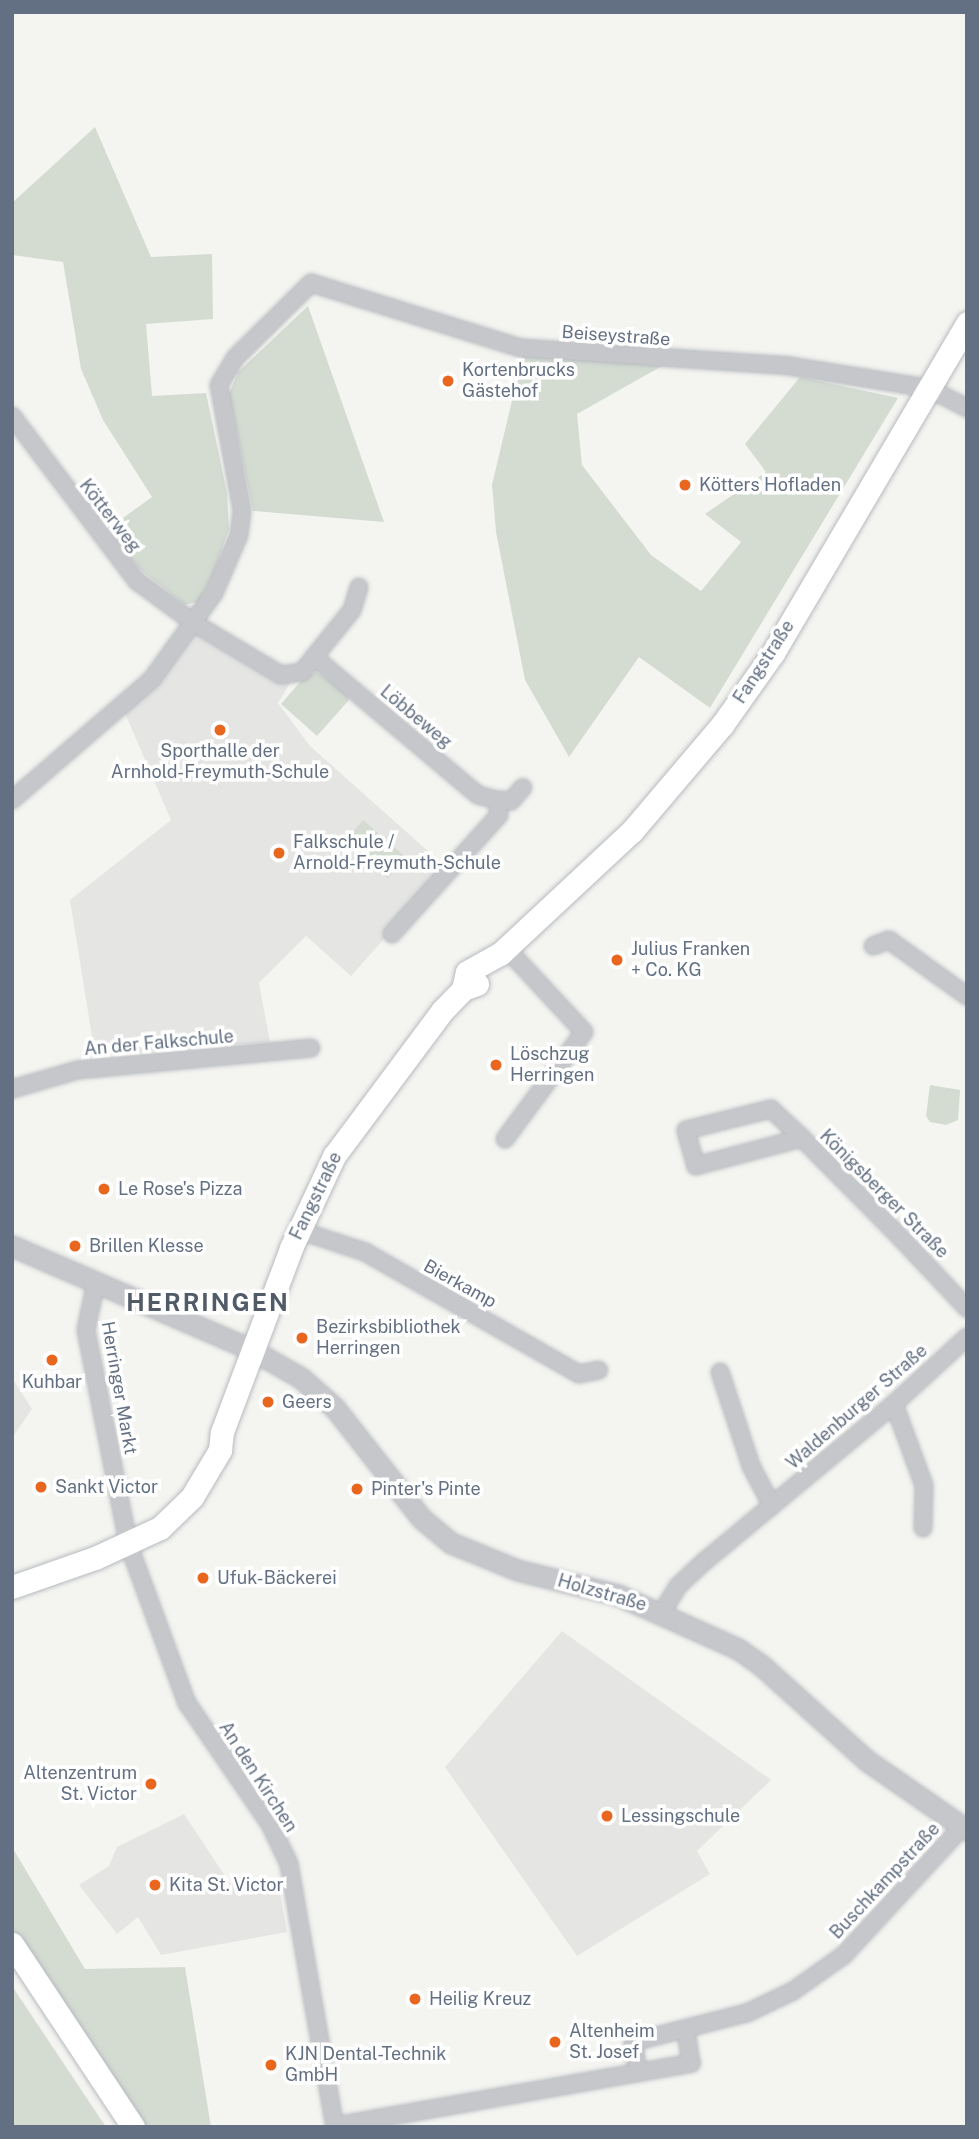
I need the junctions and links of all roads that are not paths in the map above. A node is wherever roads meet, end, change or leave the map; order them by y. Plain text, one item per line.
1 (967, 323) edge
2 (928, 388) junction
3 (967, 408) edge
4 (12, 416) edge
5 (359, 587) dead end
6 (194, 623) junction
7 (314, 657) junction
8 (523, 787) dead end
9 (12, 800) edge
10 (497, 800) junction
11 (392, 934) dead end
12 (873, 946) dead end
13 (503, 951) junction
14 (967, 996) edge
15 (312, 1048) dead end
16 (12, 1089) edge
17 (802, 1138) junction
18 (505, 1139) dead end
19 (299, 1230) junction
20 (12, 1246) edge
21 (96, 1282) junction
22 (967, 1308) edge
23 (967, 1337) edge
24 (252, 1350) junction
25 (599, 1370) dead end
26 (720, 1372) dead end
27 (894, 1404) junction
28 (772, 1506) junction
29 (923, 1528) dead end
30 (128, 1543) junction
31 (12, 1587) edge
32 (662, 1612) junction
33 (964, 1828) edge
34 (12, 1944) edge
35 (686, 2032) junction
36 (638, 2072) junction
37 (335, 2126) edge
38 (133, 2127) edge

1 - 2 main road, Fangstraße
2 - 3 street, Beiseystraße
2 - 6 street, Beiseystraße
2 - 13 main road, Fangstraße
4 - 6 street, Kötterweg
5 - 7 street
6 - 7 street
6 - 9 street
7 - 10 street, Löbbeweg
8 - 10 street
10 - 11 street
12 - 14 street
13 - 18 street
13 - 19 main road, Fangstraße
15 - 16 street, An der Falkschule
17 - 17 street, Königsberger Straße
17 - 22 street, Königsberger Straße
19 - 24 main road, Fangstraße
19 - 25 street, Bierkamp
20 - 21 street, Holzstraße
21 - 24 street, Holzstraße
21 - 30 street, Herringer Markt
23 - 27 street, Waldenburger Straße
24 - 30 main road, Fangstraße
24 - 32 street, Holzstraße
26 - 28 street
27 - 28 street, Waldenburger Straße
27 - 29 street
28 - 32 street, Waldenburger Straße
30 - 31 main road, Fangstraße
30 - 37 street, An den Kirchen
32 - 33 street, Holzstraße
33 - 35 street, Buschkampstraße
34 - 38 main road
35 - 36 street, Buschkampstraße
35 - 36 street
36 - 37 street

